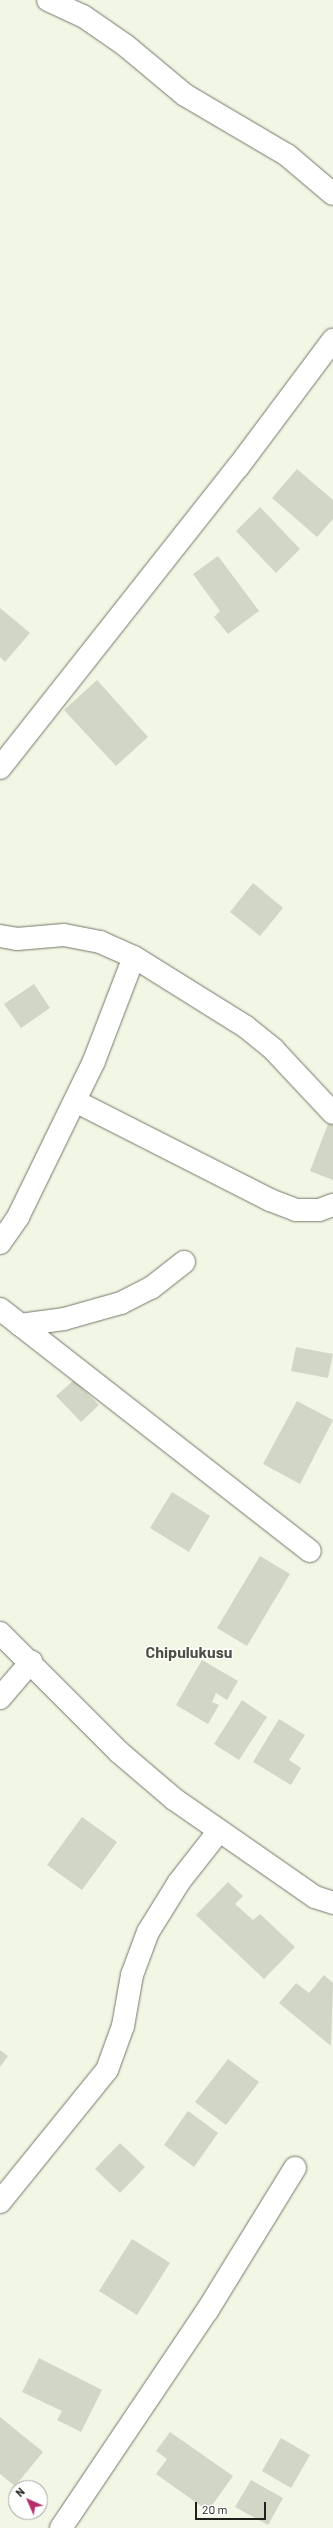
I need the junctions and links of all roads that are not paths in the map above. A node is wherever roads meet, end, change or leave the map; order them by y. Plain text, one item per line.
1 (48, 0) edge
2 (333, 194) edge
3 (333, 340) edge
4 (0, 768) edge
5 (0, 936) edge
6 (134, 957) junction
7 (75, 1101) junction
8 (333, 1113) edge
9 (333, 1205) edge
10 (0, 1243) edge
11 (184, 1262) dead end
12 (0, 1309) edge
13 (20, 1325) junction
14 (310, 1551) dead end
15 (0, 1633) edge
16 (31, 1662) junction
17 (0, 1698) edge
18 (219, 1832) junction
19 (333, 1903) edge
20 (295, 2168) dead end
21 (0, 2202) edge
22 (61, 2528) edge

1 - 2 street
3 - 4 street
5 - 6 street
6 - 7 street
6 - 8 street
7 - 9 street
7 - 10 street
11 - 13 street
12 - 13 street
13 - 14 street
15 - 16 street
16 - 17 street
16 - 18 street
18 - 19 street
18 - 21 street
20 - 22 street

